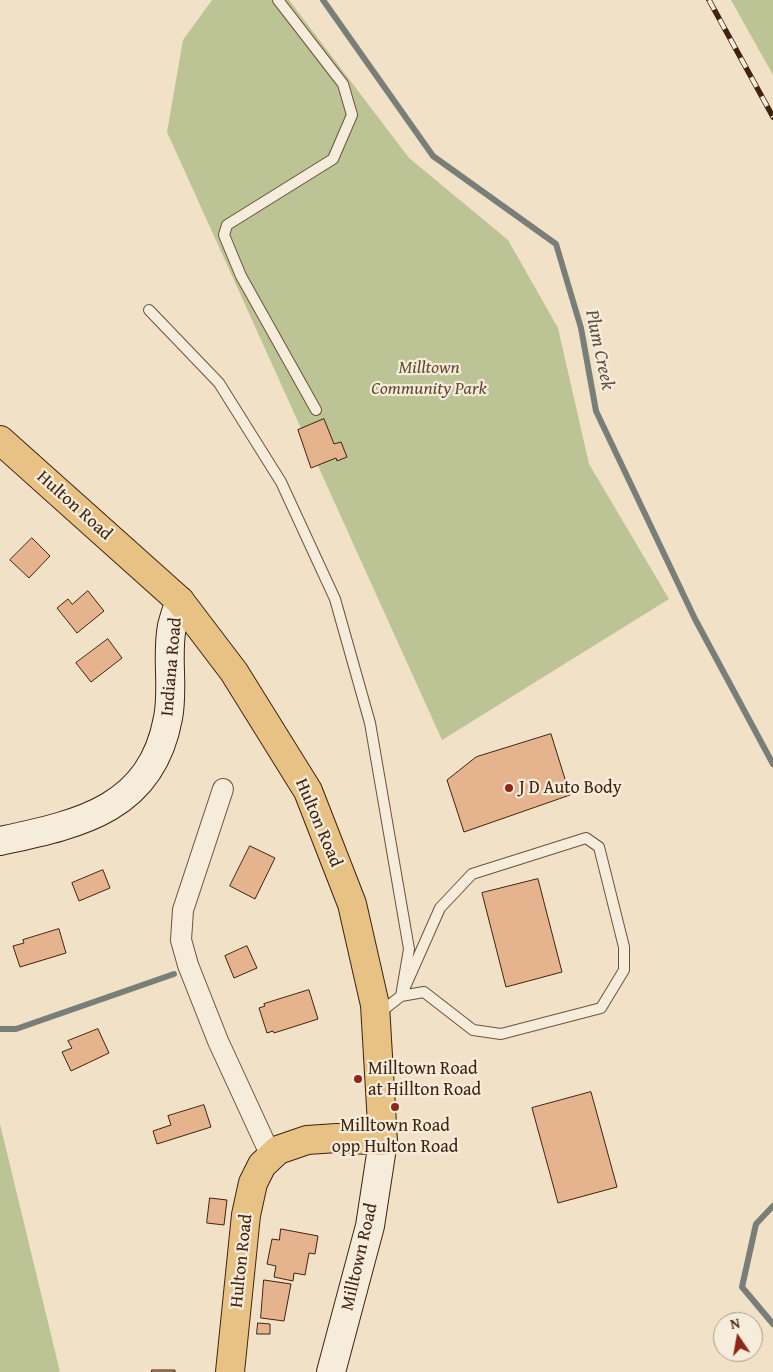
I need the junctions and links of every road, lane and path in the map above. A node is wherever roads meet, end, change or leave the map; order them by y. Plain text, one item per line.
1 (278, 0) edge
2 (149, 310) dead end
3 (316, 410) dead end
4 (0, 440) edge
5 (180, 601) junction
6 (223, 789) dead end
7 (0, 841) edge
8 (401, 996) junction
9 (376, 1016) junction
10 (383, 1141) junction
11 (271, 1156) junction
12 (230, 1372) edge
13 (331, 1372) edge

1 - 3 lane
2 - 8 lane
4 - 5 main road, Hulton Road
5 - 7 street, Indiana Road
5 - 9 main road, Hulton Road
6 - 11 street
8 - 8 lane
8 - 9 lane
9 - 10 main road, Hulton Road
10 - 11 main road, Hulton Road
10 - 13 street, Milltown Road
11 - 12 main road, Hulton Road

